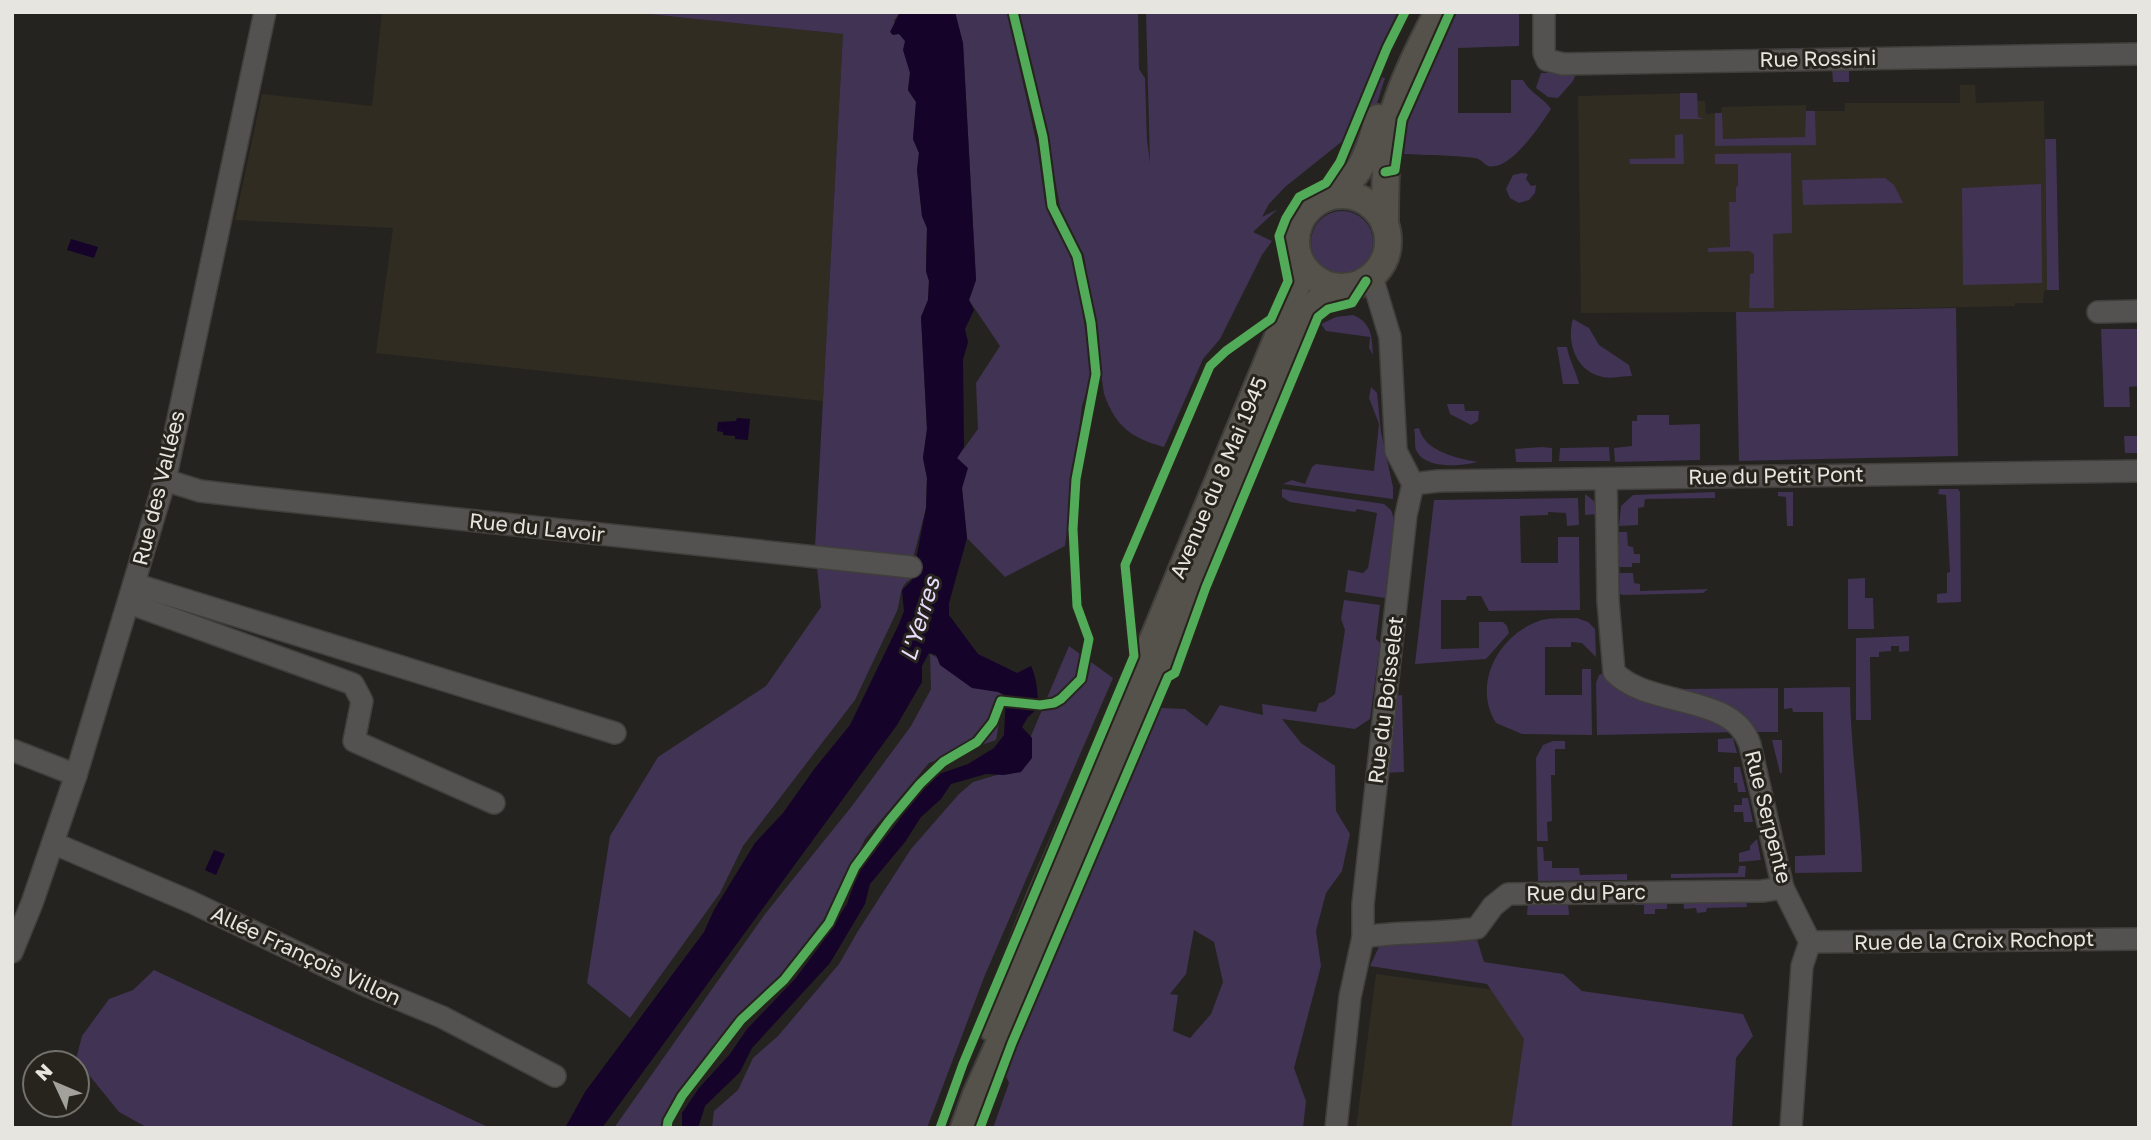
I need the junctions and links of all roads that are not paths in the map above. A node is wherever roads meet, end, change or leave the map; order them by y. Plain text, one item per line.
1 (1418, 12) edge
2 (1438, 12) edge
3 (1544, 12) edge
4 (261, 13) edge
5 (2139, 54) edge
6 (1335, 195) junction
7 (1385, 222) junction
8 (1302, 265) junction
9 (1372, 277) junction
10 (1330, 286) junction
11 (2139, 311) edge
12 (2098, 312) dead end
13 (2139, 471) edge
14 (165, 480) junction
15 (1606, 480) junction
16 (1413, 484) junction
17 (911, 568) dead end
18 (132, 593) junction
19 (1139, 694) junction
20 (615, 733) dead end
21 (12, 750) edge
22 (75, 775) junction
23 (494, 803) dead end
24 (53, 842) junction
25 (1782, 882) junction
26 (2139, 939) edge
27 (1810, 942) junction
28 (1361, 946) junction
29 (12, 952) edge
30 (555, 1076) dead end
31 (964, 1128) edge
32 (1336, 1128) edge
33 (1791, 1128) edge

1 - 6 main road
2 - 7 main road
3 - 5 street, Rue Rossini
4 - 14 street, Rue des Vallées
6 - 7 main road
6 - 8 main road
7 - 9 main road
8 - 10 main road
8 - 19 main road, Avenue du 8 Mai 1945
9 - 10 main road
9 - 16 street
10 - 19 main road, Avenue du 8 Mai 1945
11 - 12 street
13 - 15 street, Rue du Petit Pont
14 - 17 street, Rue du Lavoir
14 - 18 street, Rue des Vallées
15 - 16 street, Rue du Petit Pont
15 - 25 street, Rue Serpente
16 - 28 street, Rue du Boisselet
18 - 20 street
18 - 22 street, Rue des Vallées
18 - 23 street
19 - 31 main road
21 - 22 street
22 - 24 street, Rue des Vallées
24 - 29 street, Rue des Vallées
24 - 30 street, Allée François Villon
25 - 27 street, Rue Serpente
25 - 28 street, Rue du Parc
26 - 27 street, Rue de la Croix Rochopt
27 - 33 street
28 - 32 street, Rue du Boisselet

